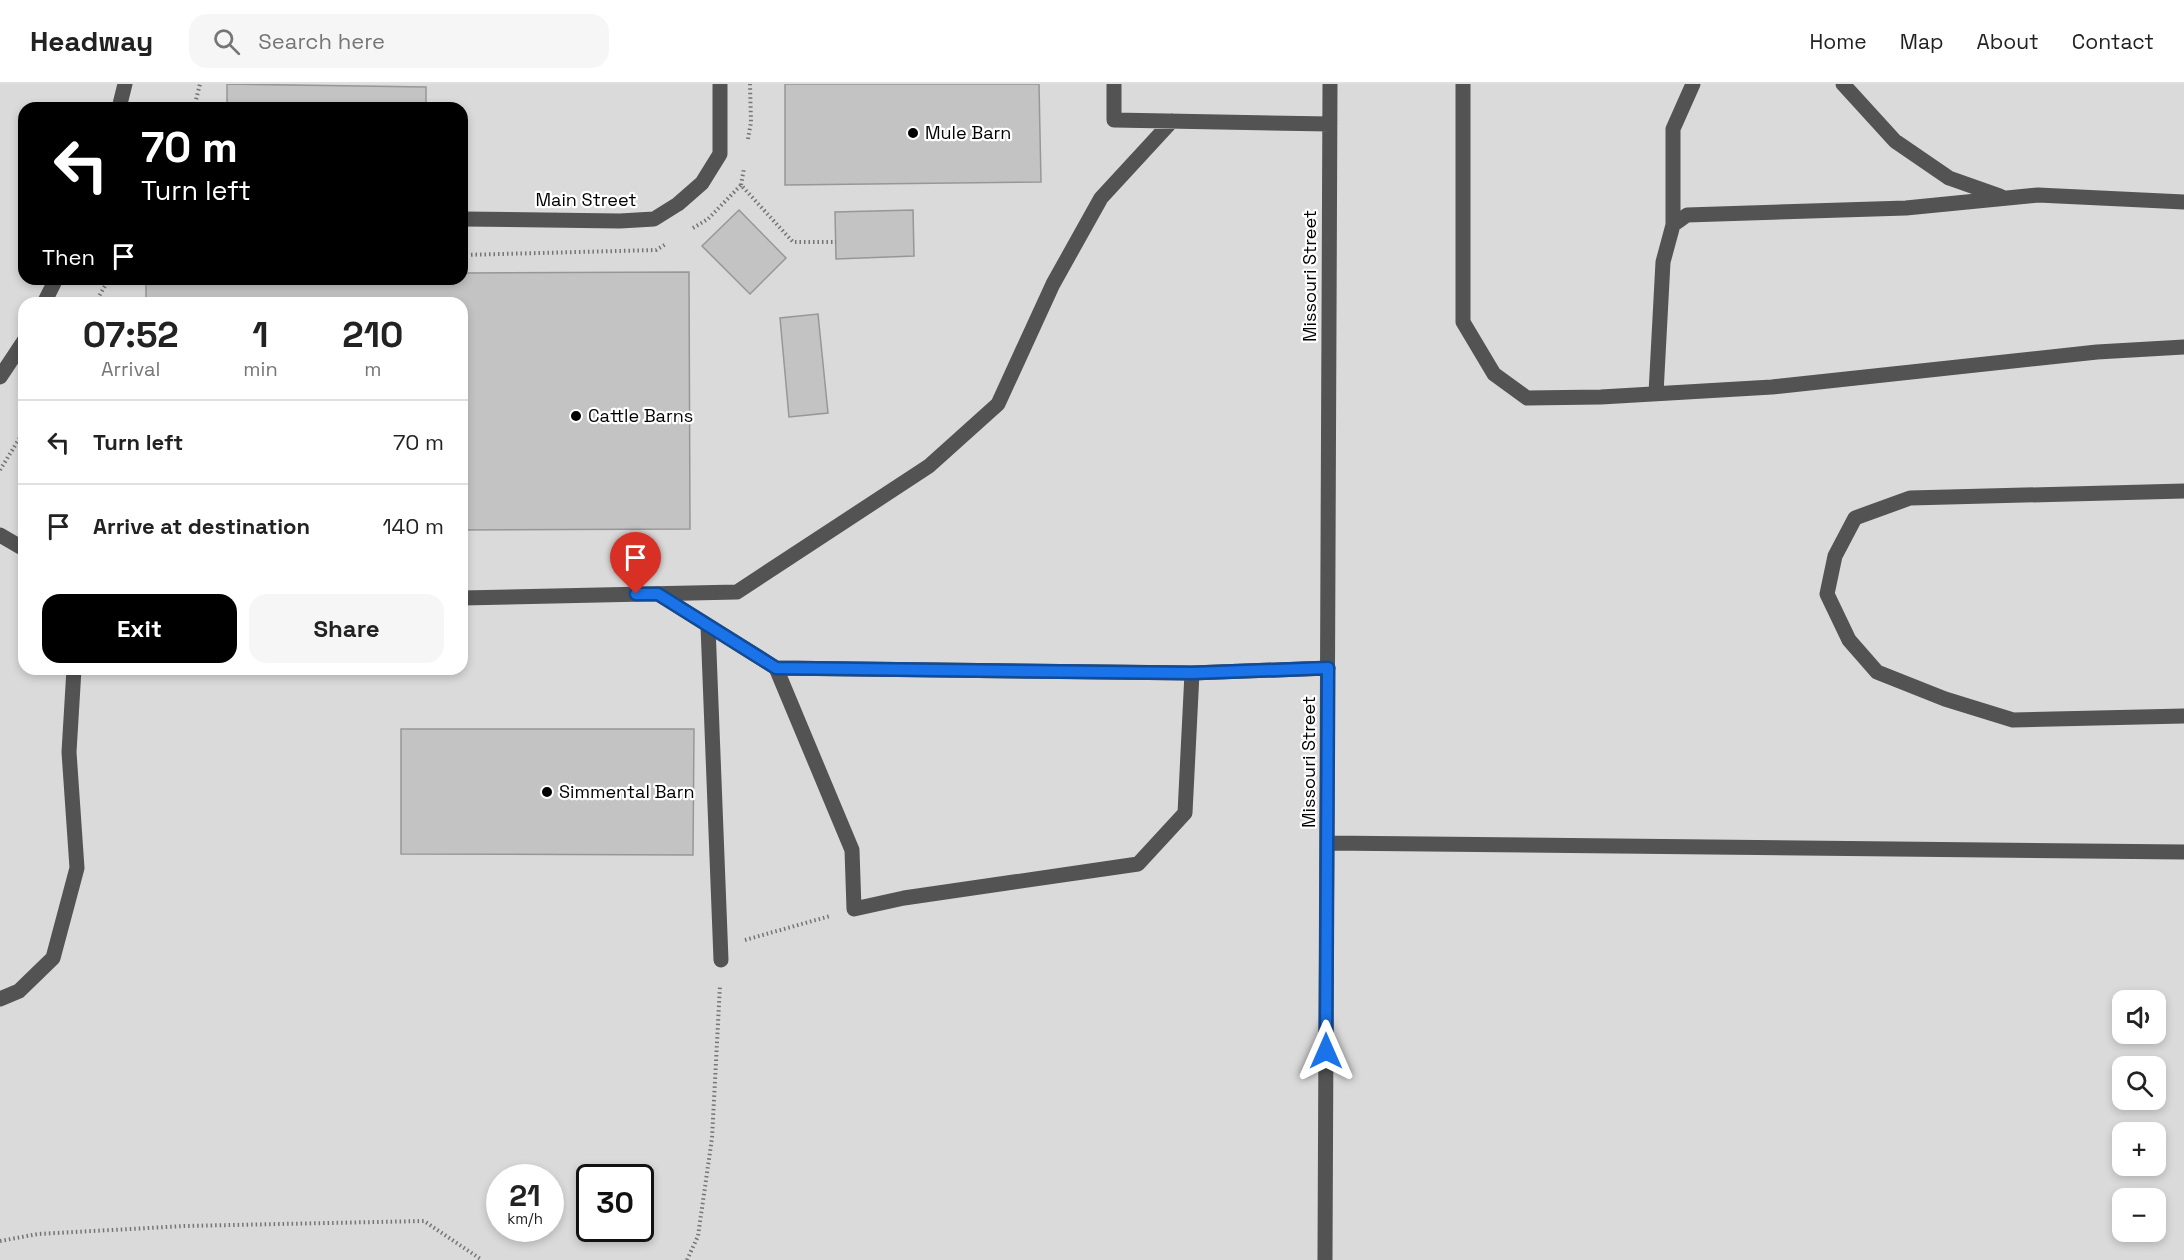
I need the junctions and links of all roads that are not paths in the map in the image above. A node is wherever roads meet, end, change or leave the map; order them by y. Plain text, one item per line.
1 (125, 84) edge
2 (720, 84) edge
3 (1114, 84) edge
4 (1330, 84) edge
5 (1463, 84) edge
6 (1693, 84) edge
7 (1843, 84) edge
8 (120, 102) edge
9 (1172, 121) junction
10 (1330, 124) junction
11 (2005, 198) junction
12 (2184, 202) edge
13 (468, 219) edge
14 (1673, 225) junction
15 (2184, 347) edge
16 (18, 350) edge
17 (0, 377) edge
18 (1656, 393) junction
19 (2184, 491) edge
20 (0, 535) edge
21 (18, 546) edge
22 (658, 594) junction
23 (468, 598) edge
24 (708, 626) junction
25 (776, 668) junction
26 (1328, 668) junction
27 (1192, 673) junction
28 (74, 675) edge
29 (2184, 716) edge
30 (1328, 843) junction
31 (2184, 852) edge
32 (721, 960) road end
33 (0, 999) edge
34 (1325, 1260) edge

1 - 8 street
2 - 13 street, Main Street
3 - 9 street
4 - 10 street, Missouri Street
5 - 18 street
6 - 14 street
7 - 11 street
9 - 10 street
9 - 22 street
10 - 26 street, Missouri Street
11 - 12 street
11 - 14 street
14 - 18 street
15 - 18 street
16 - 17 street
19 - 29 street
20 - 21 street
22 - 23 street
22 - 24 street
24 - 25 street
24 - 32 street
25 - 27 street
25 - 27 street
26 - 27 street
26 - 30 street, Missouri Street
28 - 33 street
30 - 31 street
30 - 34 street, Missouri Street

